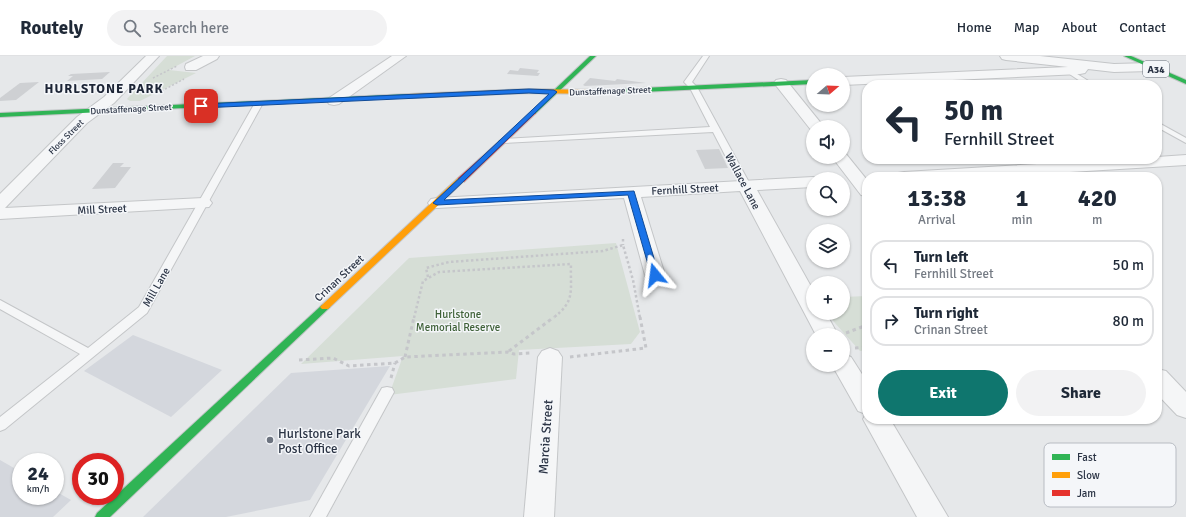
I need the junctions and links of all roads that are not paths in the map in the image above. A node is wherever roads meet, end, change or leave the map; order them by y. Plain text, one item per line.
1 (153, 56) edge
2 (212, 56) edge
3 (400, 56) edge
4 (593, 56) edge
5 (706, 56) edge
6 (1006, 56) edge
7 (1127, 56) edge
8 (1028, 59) junction
9 (1150, 66) junction
10 (191, 67) road end
11 (1070, 68) junction
12 (1041, 72) junction
13 (862, 80) edge
14 (865, 80) edge
15 (1085, 80) edge
16 (850, 81) edge
17 (806, 82) edge
18 (1186, 82) edge
19 (782, 84) junction
20 (693, 87) junction
21 (554, 92) junction
22 (334, 101) junction
23 (259, 103) junction
24 (94, 111) junction
25 (0, 115) edge
26 (810, 120) edge
27 (1162, 127) edge
28 (716, 129) junction
29 (503, 140) junction
30 (1186, 141) edge
31 (1186, 160) edge
32 (1162, 161) edge
33 (845, 164) edge
34 (1120, 164) edge
35 (987, 172) edge
36 (806, 182) edge
37 (859, 183) edge
38 (746, 186) junction
39 (631, 192) junction
40 (203, 203) junction
41 (437, 203) junction
42 (0, 204) edge
43 (0, 214) edge
44 (655, 275) dead end
45 (806, 296) edge
46 (0, 304) edge
47 (88, 354) junction
48 (550, 355) road end
49 (848, 372) edge
50 (1162, 383) edge
51 (387, 392) dead end
52 (862, 395) edge
53 (1186, 408) edge
54 (879, 424) edge
55 (0, 425) edge
56 (100, 517) edge
57 (318, 517) edge
58 (539, 517) edge
59 (933, 517) edge

1 - 24 street, Floss Street
2 - 10 street
3 - 22 street
4 - 21 main road, Crinan Street
5 - 20 lane
6 - 8 street
7 - 9 main road, A34
8 - 11 street
8 - 12 street
9 - 11 street
9 - 18 main road, A34
11 - 12 street
11 - 15 lane
12 - 14 street
13 - 16 street
17 - 19 main road, Dunstaffenage Street
19 - 20 main road, Dunstaffenage Street
19 - 26 street
20 - 21 main road, Dunstaffenage Street
20 - 28 lane, Wallace Lane
21 - 22 main road, Dunstaffenage Street
21 - 29 main road, Crinan Street
22 - 23 main road, Dunstaffenage Street
23 - 24 main road, Dunstaffenage Street
23 - 40 lane, Mill Lane
24 - 25 main road, Dunstaffenage Street
24 - 42 street, Floss Street
27 - 30 lane
28 - 29 lane
28 - 38 lane, Wallace Lane
29 - 41 main road, Crinan Street
31 - 32 street
33 - 37 street
34 - 35 street
36 - 38 street, Fernhill Street
38 - 39 street, Fernhill Street
38 - 45 street, Wallace Lane
39 - 41 street, Fernhill Street
39 - 44 street
40 - 43 street, Mill Street
40 - 47 lane, Mill Lane
41 - 56 main road, Crinan Street
46 - 47 lane
47 - 55 lane, Mill Lane
48 - 58 street, Marcia Street
49 - 52 street
50 - 53 street
51 - 57 lane
54 - 59 street

